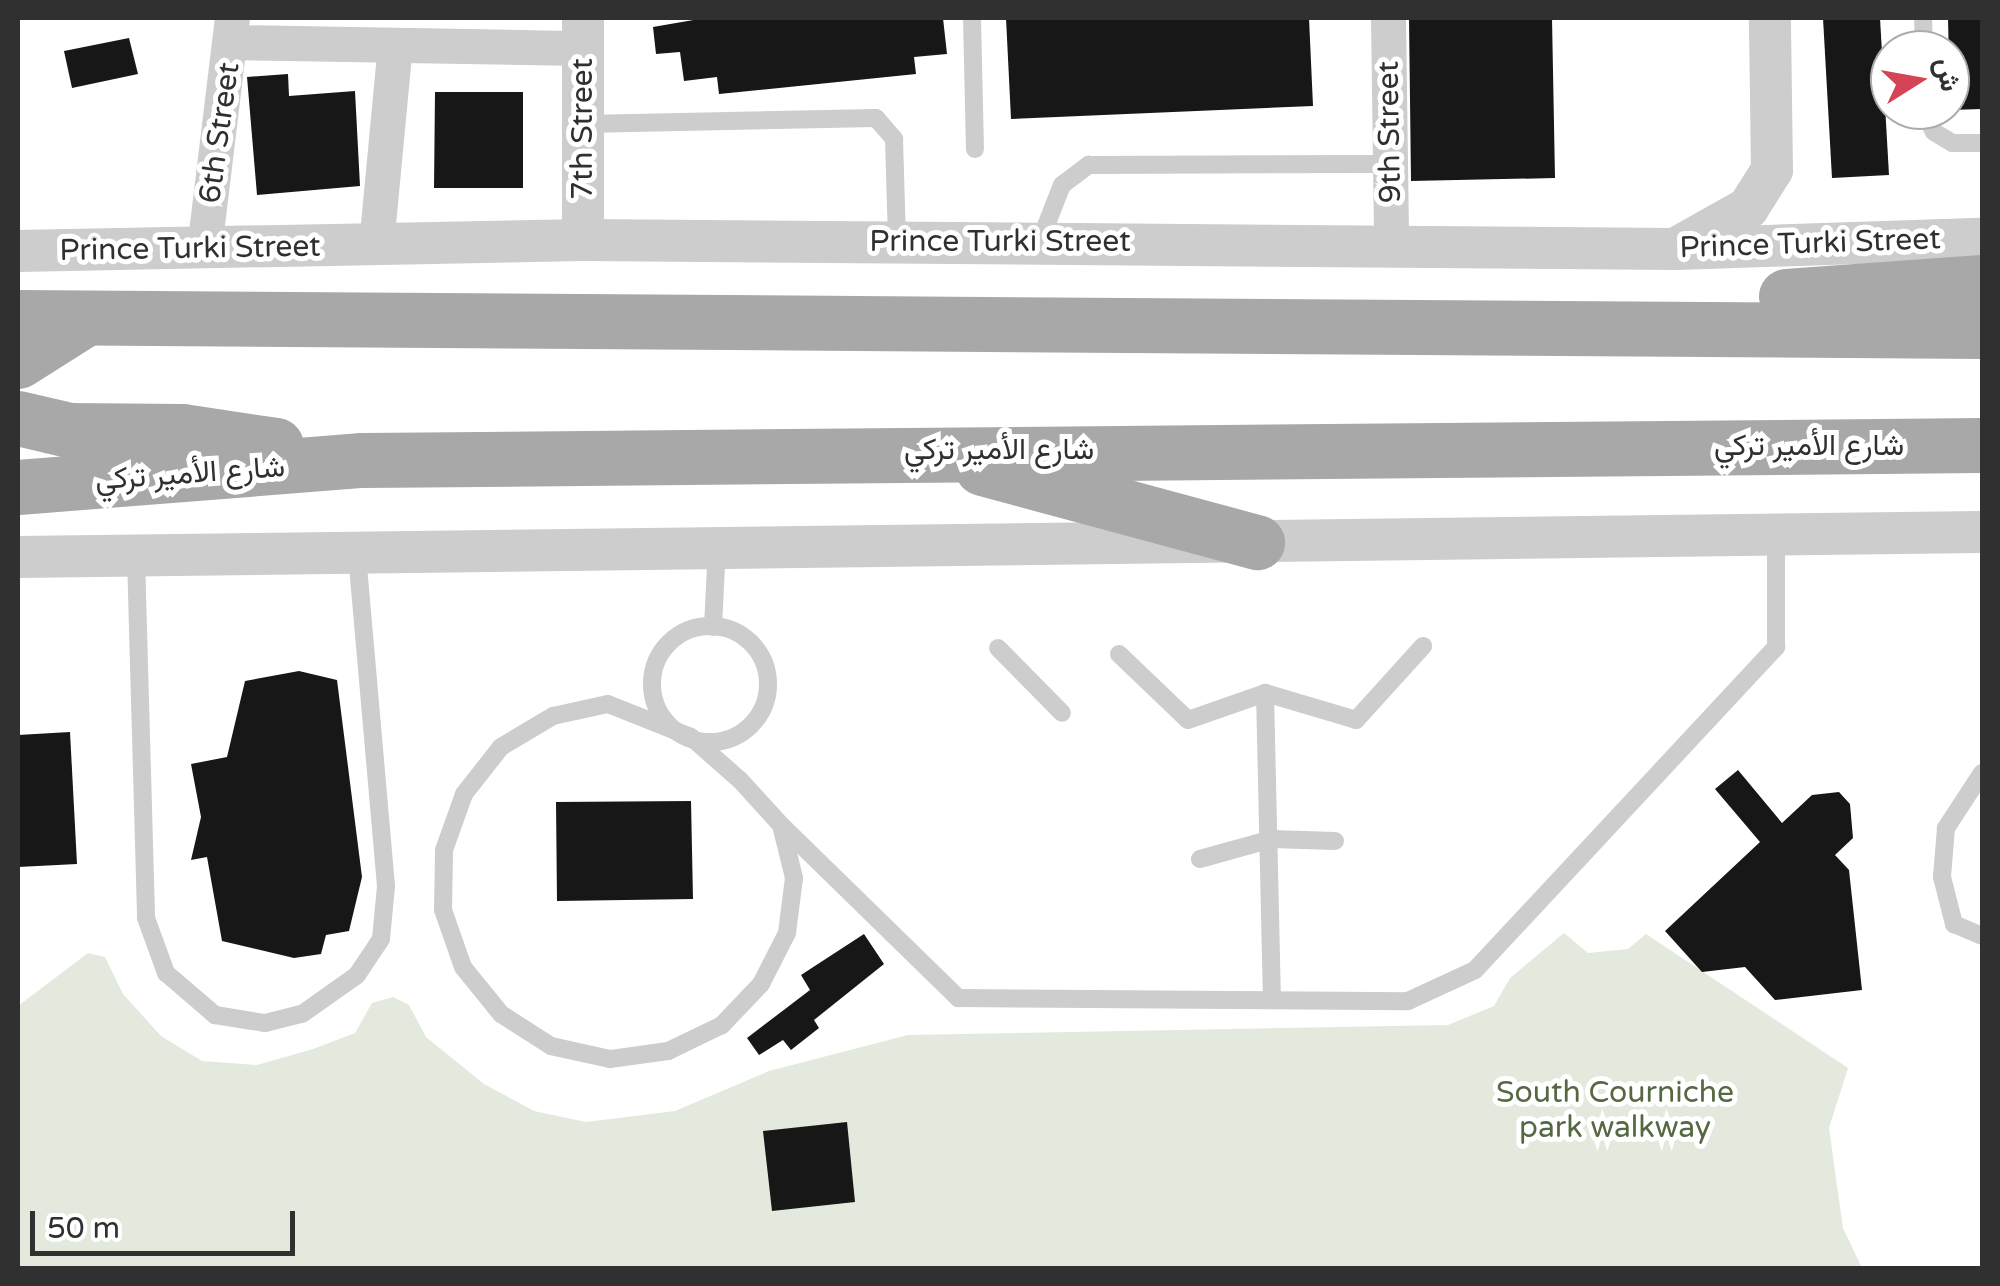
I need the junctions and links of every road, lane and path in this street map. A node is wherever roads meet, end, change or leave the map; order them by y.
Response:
1 (972, 18) edge
2 (1388, 18) edge
3 (1770, 18) edge
4 (232, 30) edge
5 (583, 33) edge
6 (395, 45) junction
7 (584, 124) junction
8 (1933, 130) edge
9 (1982, 143) edge
10 (975, 150) dead end
11 (1390, 164) junction
12 (583, 240) junction
13 (1982, 240) edge
14 (1040, 241) junction
15 (897, 242) junction
16 (376, 246) junction
17 (1391, 246) junction
18 (204, 248) junction
19 (1676, 248) junction
20 (18, 252) edge
21 (1982, 282) edge
22 (18, 316) edge
23 (86, 318) junction
24 (1422, 323) junction
25 (1982, 331) edge
26 (18, 361) edge
27 (18, 418) edge
28 (1982, 445) edge
29 (916, 450) junction
30 (362, 460) junction
31 (18, 487) edge
32 (1982, 532) edge
33 (1776, 533) junction
34 (1257, 542) junction
35 (717, 545) junction
36 (357, 553) junction
37 (136, 556) junction
38 (18, 557) edge
39 (713, 627) junction
40 (1423, 646) dead end
41 (998, 648) dead end
42 (1119, 654) dead end
43 (1266, 693) junction
44 (1062, 714) dead end
45 (690, 737) junction
46 (1982, 773) edge
47 (781, 825) junction
48 (1272, 838) junction
49 (1336, 841) dead end
50 (1200, 859) dead end
51 (1982, 936) edge
52 (1272, 1000) junction

1 - 10 lane
2 - 11 street, 9th Street
3 - 19 street
4 - 6 street
4 - 18 street, 6th Street
5 - 6 street
5 - 7 street, 7th Street
6 - 16 street
7 - 12 street, 7th Street
7 - 15 lane
8 - 9 lane
11 - 14 lane
11 - 17 street, 9th Street
12 - 15 street, Prince Turki Street
12 - 16 street, Prince Turki Street
13 - 19 street, Prince Turki Street
14 - 15 street, Prince Turki Street
14 - 17 street, Prince Turki Street
16 - 18 street, Prince Turki Street
17 - 19 street, Prince Turki Street
18 - 20 street, Prince Turki Street
21 - 24 main road
22 - 23 main road
23 - 24 main road
23 - 26 main road
24 - 25 main road
27 - 30 main road
28 - 29 main road, شارع الأمير تركي
29 - 30 main road, شارع الأمير تركي
29 - 34 main road
30 - 31 main road, شارع الأمير تركي
32 - 33 street
33 - 34 street
33 - 52 lane
34 - 35 street
35 - 36 street
35 - 39 lane
36 - 37 street
36 - 37 lane
37 - 38 street
39 - 45 lane
39 - 45 lane
40 - 43 lane
41 - 44 lane
42 - 43 lane
43 - 48 lane
45 - 47 lane
45 - 47 lane
46 - 51 lane
47 - 52 lane
48 - 49 lane
48 - 50 lane
48 - 52 lane

